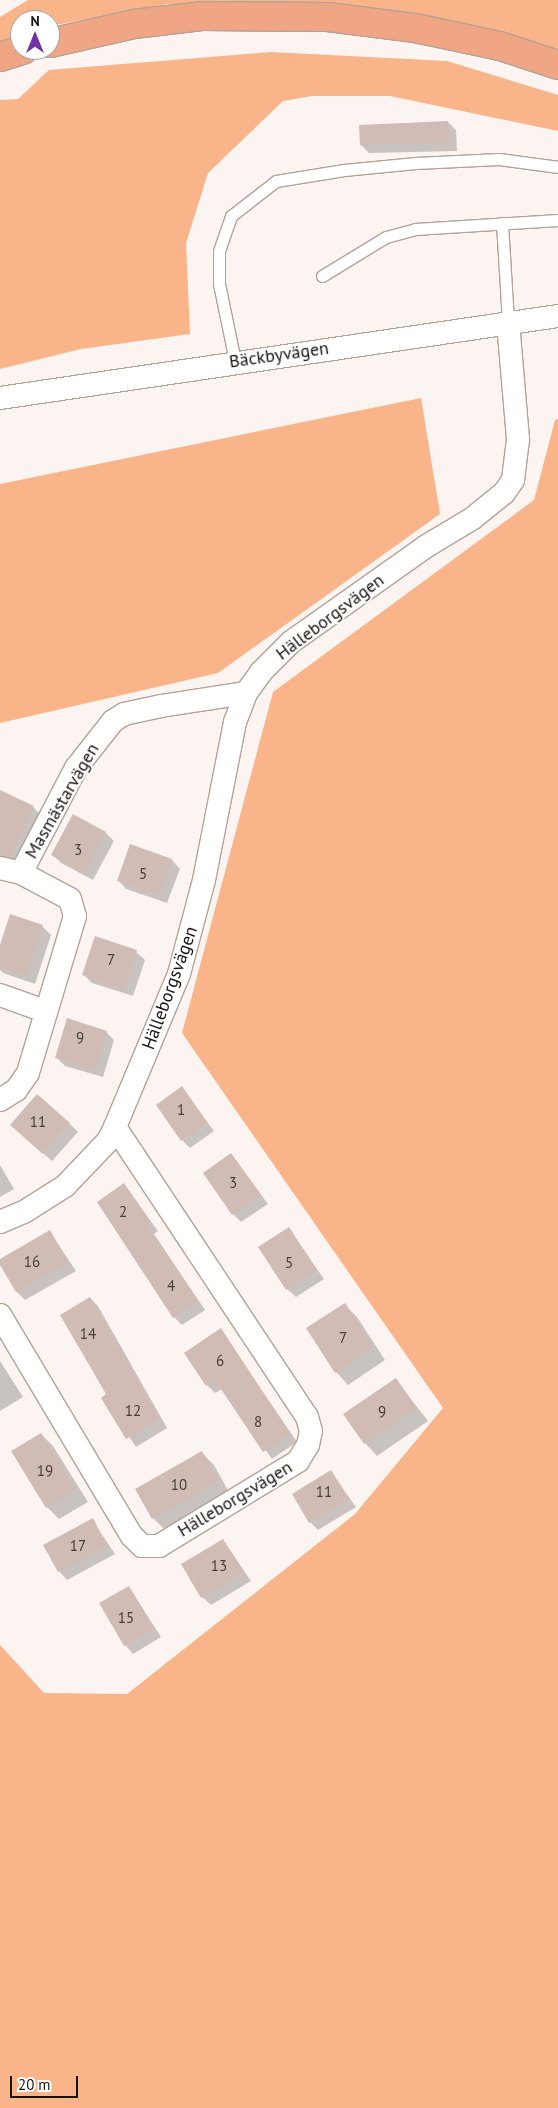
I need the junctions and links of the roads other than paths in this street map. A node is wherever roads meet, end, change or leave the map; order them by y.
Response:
1 (60, 41) edge
2 (558, 65) edge
3 (558, 167) edge
4 (558, 220) edge
5 (502, 223) junction
6 (322, 276) dead end
7 (558, 316) edge
8 (508, 322) junction
9 (235, 361) junction
10 (0, 398) edge
11 (246, 694) junction
12 (10, 871) edge
13 (0, 995) edge
14 (45, 1011) junction
15 (0, 1100) edge
16 (115, 1127) junction
17 (0, 1222) edge
18 (0, 1316) edge

1 - 2 highway
3 - 9 lane
4 - 5 lane
5 - 6 lane
5 - 8 lane
7 - 8 street, Bäckbyvägen
8 - 9 street, Bäckbyvägen
8 - 11 street, Hälleborgsvägen
9 - 10 street, Bäckbyvägen
11 - 12 street, Masmästarvägen
11 - 16 street, Hälleborgsvägen
12 - 14 street, Masmästarvägen
13 - 14 street
14 - 15 street, Masmästarvägen
16 - 17 street, Hälleborgsvägen
16 - 18 street, Hälleborgsvägen

